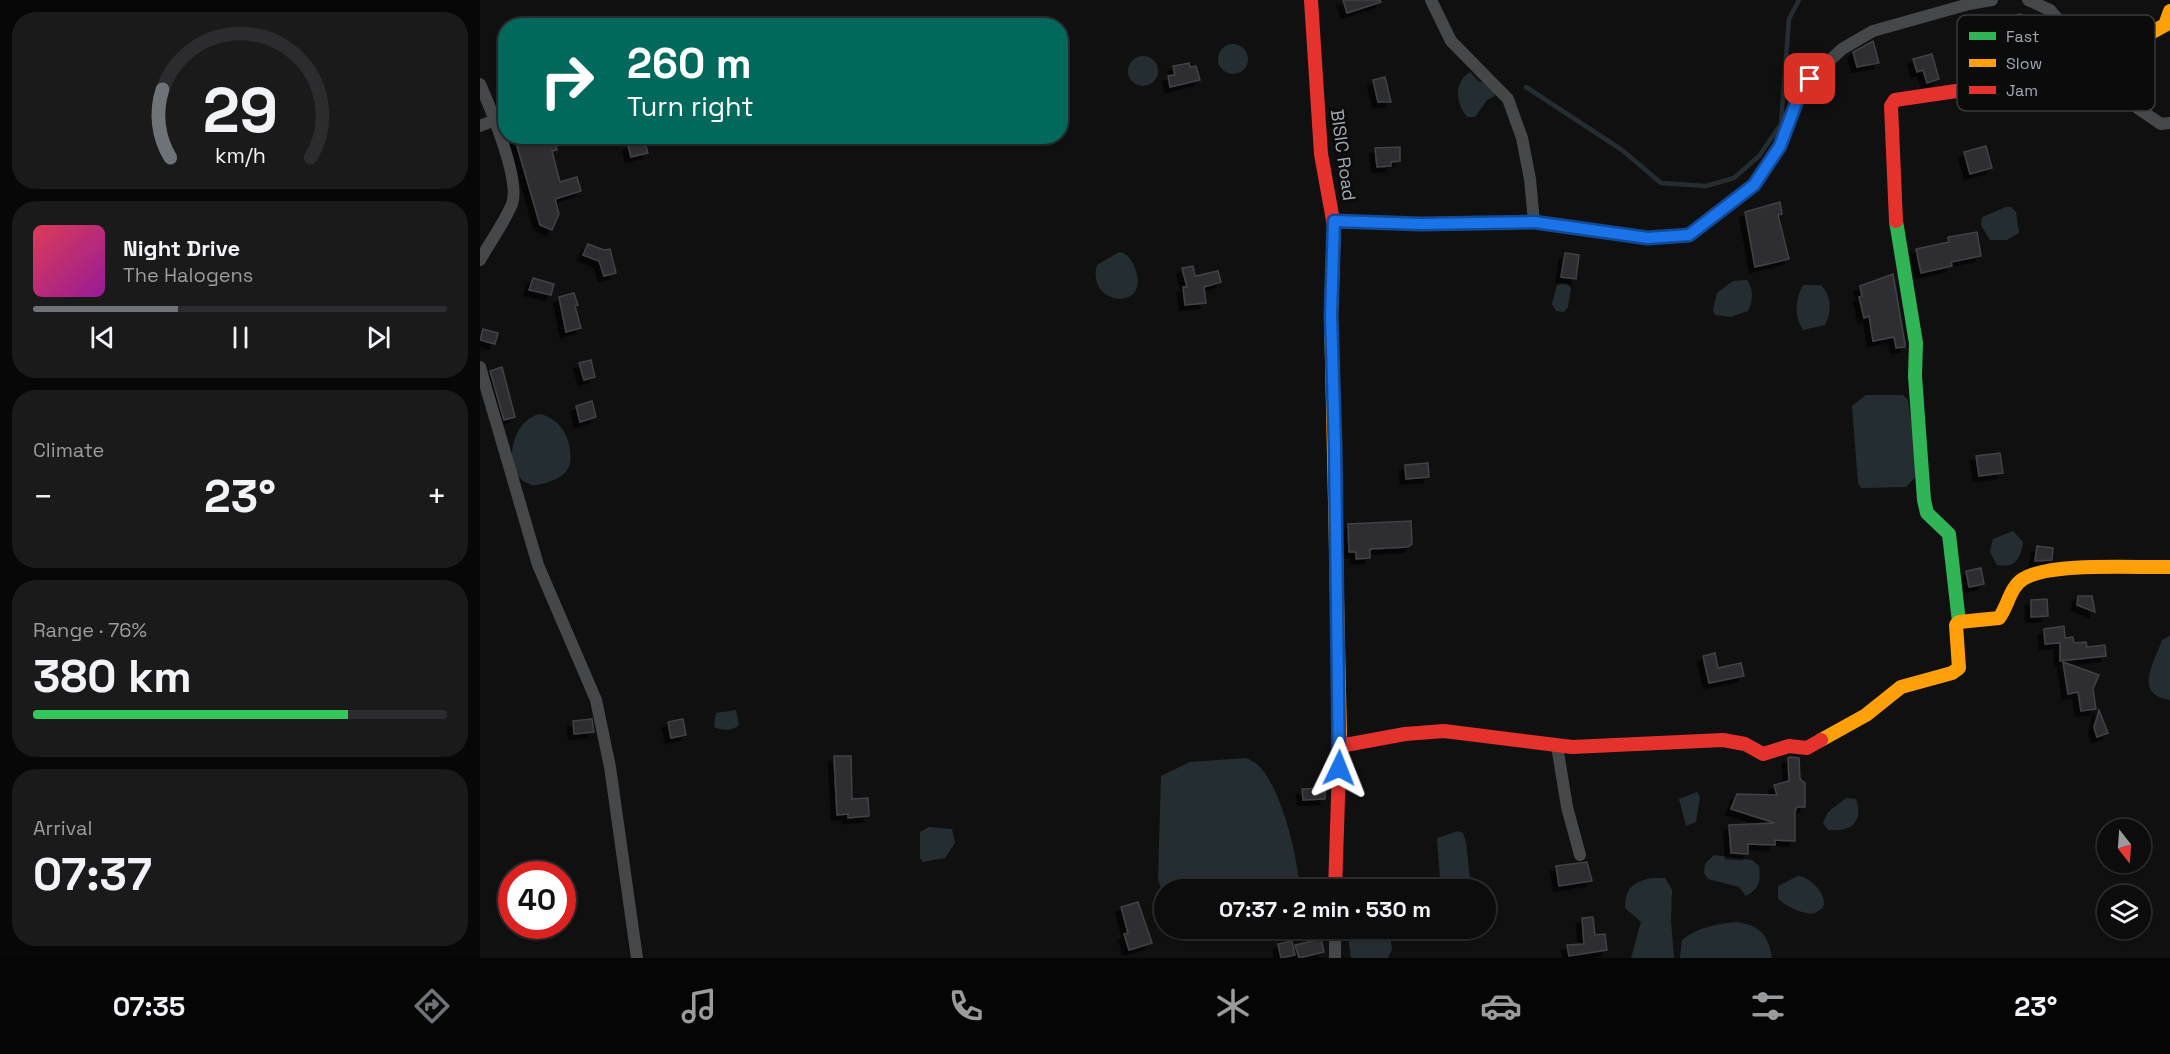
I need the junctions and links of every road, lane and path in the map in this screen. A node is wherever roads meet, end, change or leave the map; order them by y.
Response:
1 (1311, 0) edge
2 (1431, 0) edge
3 (1992, 0) edge
4 (2028, 0) edge
5 (2170, 11) edge
6 (2054, 15) edge
7 (2155, 30) edge
8 (480, 84) edge
9 (1957, 91) edge
10 (2142, 111) edge
11 (495, 120) junction
12 (2170, 123) edge
13 (480, 126) edge
14 (498, 129) edge
15 (503, 144) edge
16 (1334, 221) junction
17 (1534, 222) junction
18 (480, 261) edge
19 (480, 367) edge
20 (2170, 567) edge
21 (1959, 621) junction
22 (1340, 746) junction
23 (1557, 746) junction
24 (1580, 855) dead end
25 (1335, 879) edge
26 (1335, 939) edge
27 (637, 958) edge
28 (1335, 958) edge

1 - 16 street, BISIC Road
2 - 17 street
3 - 17 street
4 - 6 street
5 - 7 street
8 - 11 street
9 - 21 street
10 - 12 street
11 - 13 street
11 - 14 street
15 - 18 street
16 - 17 street
16 - 22 street, BISIC Road
19 - 27 street
20 - 21 street
21 - 23 street
22 - 23 street
22 - 25 street, BISIC Road
23 - 24 street
26 - 28 street

